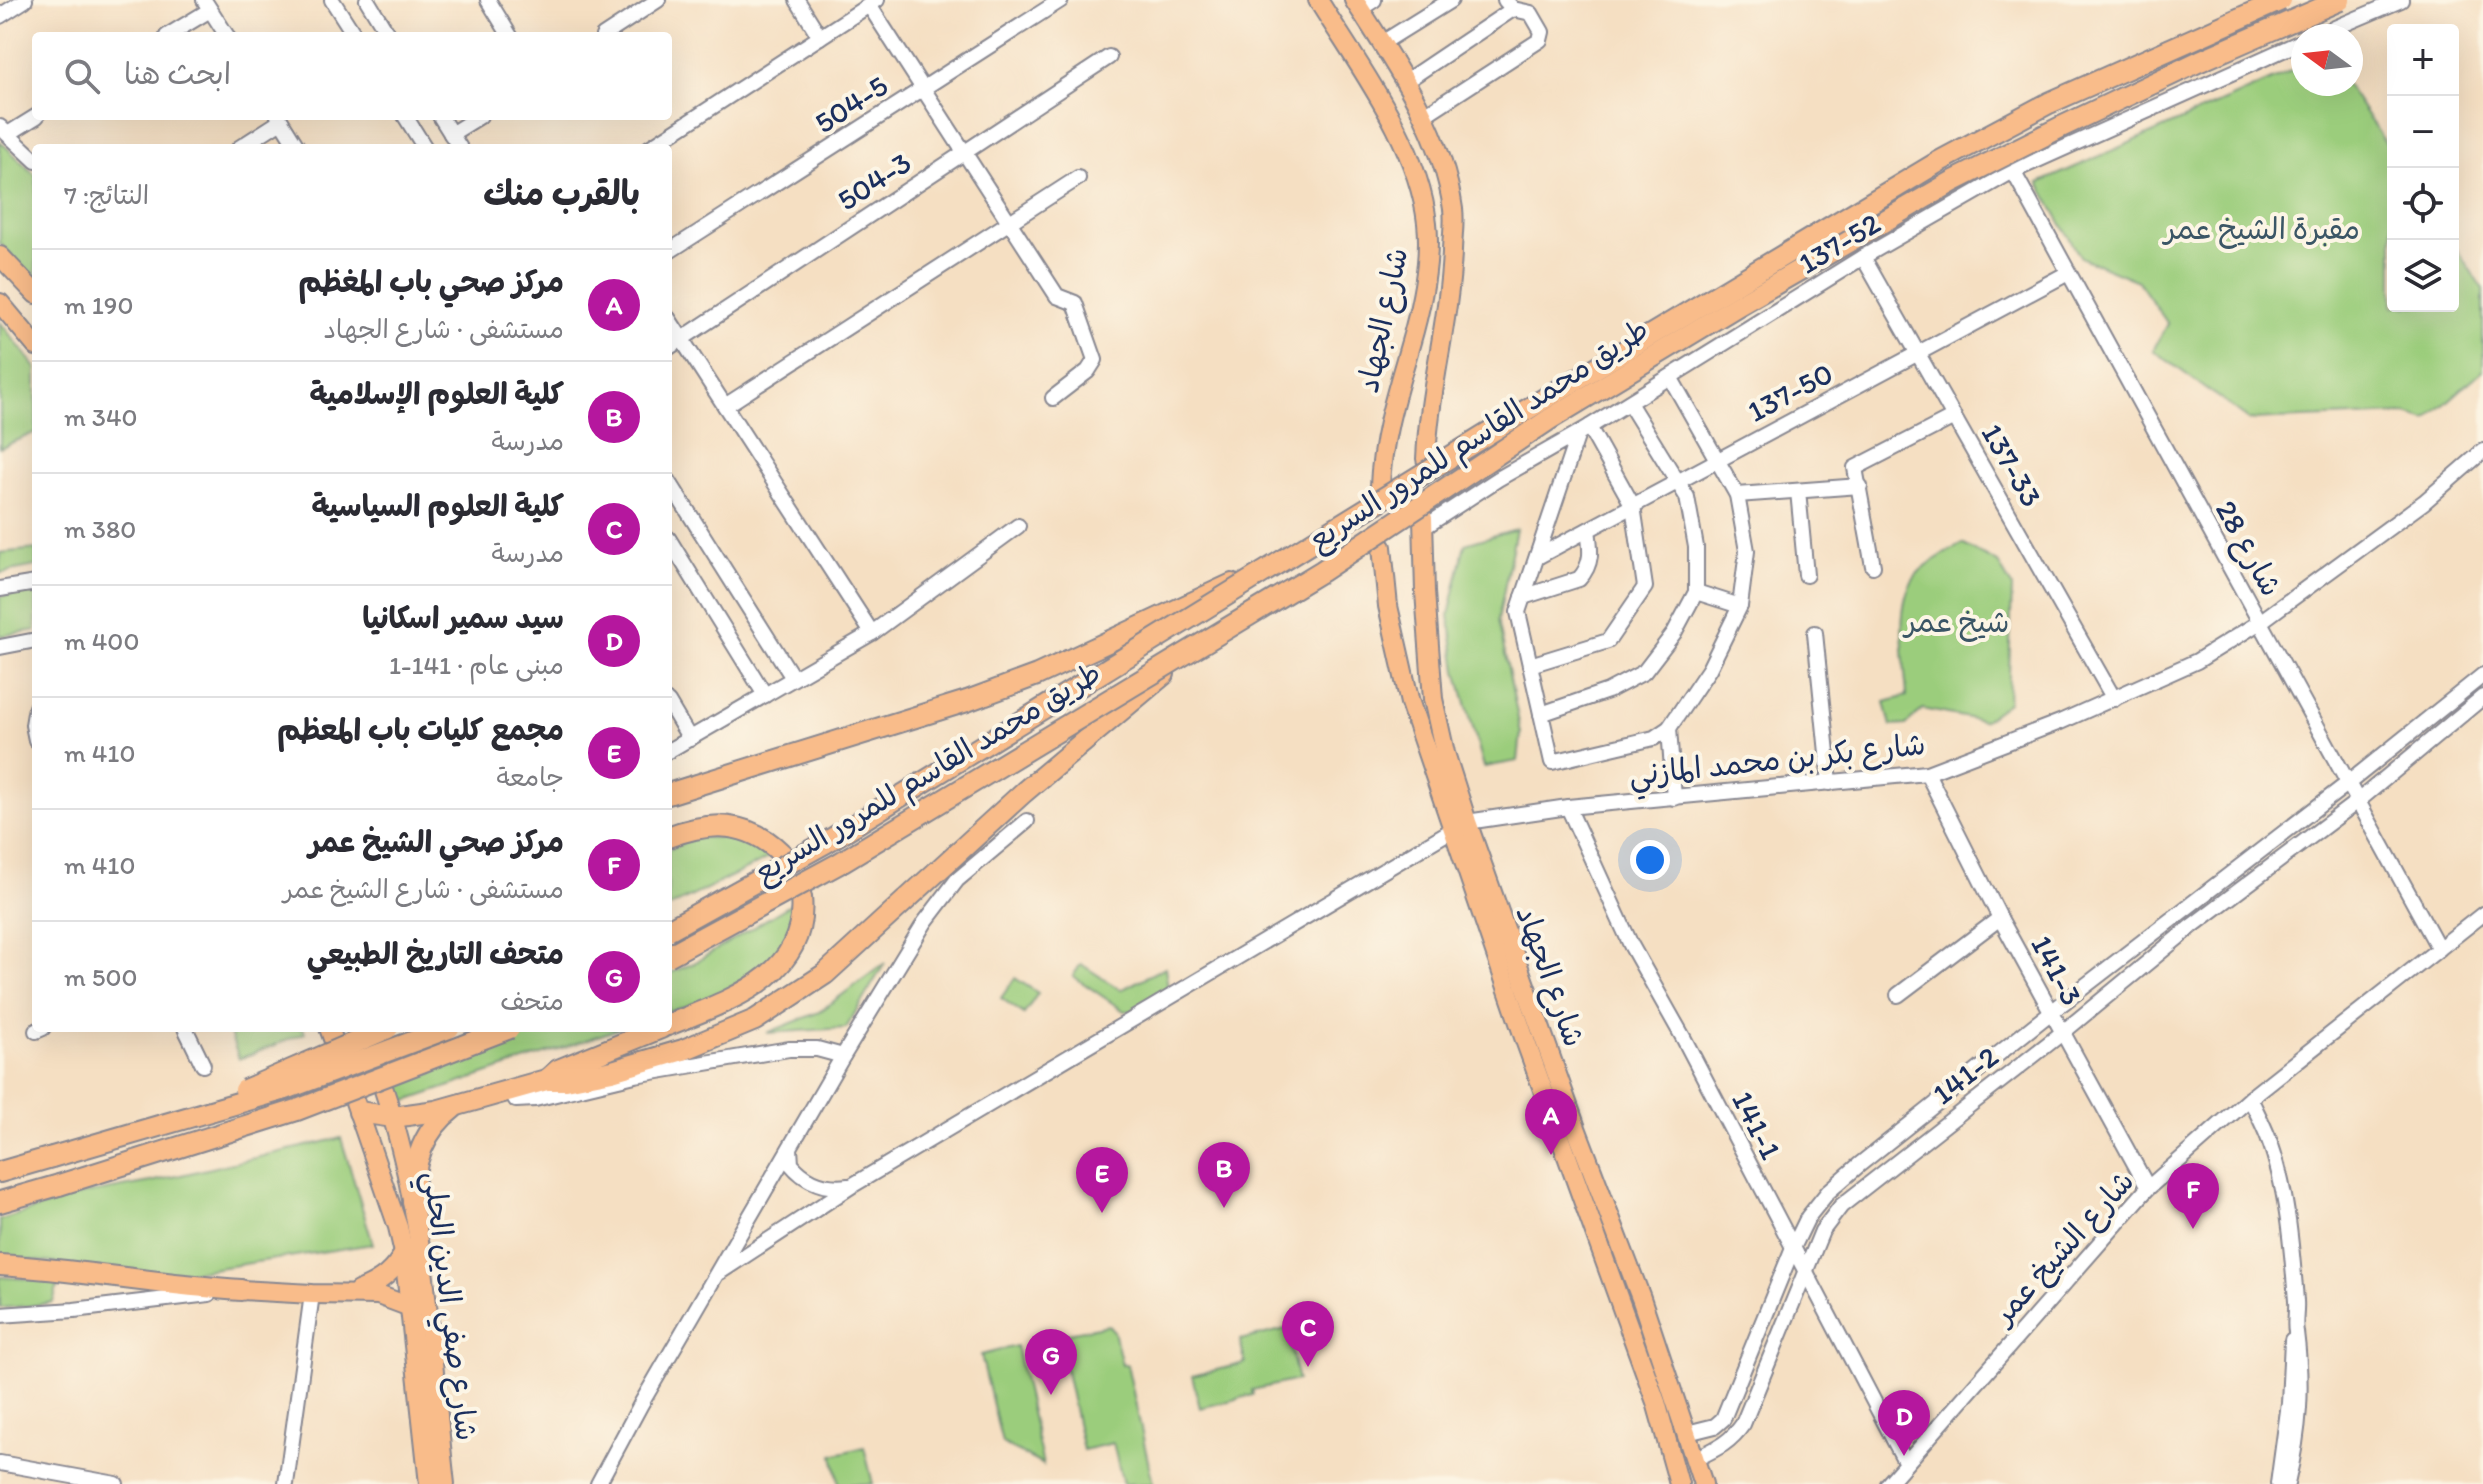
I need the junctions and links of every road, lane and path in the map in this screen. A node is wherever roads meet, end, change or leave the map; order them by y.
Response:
1 (25, 0) edge
2 (332, 0) edge
3 (367, 0) edge
4 (488, 0) edge
5 (658, 0) edge
6 (797, 0) edge
7 (1061, 0) edge
8 (1318, 0) edge
9 (1451, 0) edge
10 (2281, 0) edge
11 (2340, 0) edge
12 (2401, 0) edge
13 (873, 2) edge
14 (1363, 3) edge
15 (1509, 4) edge
16 (207, 5) edge
17 (0, 14) edge
18 (2344, 24) edge
19 (172, 32) edge
20 (224, 32) edge
21 (352, 32) edge
22 (387, 32) edge
23 (508, 32) edge
24 (609, 32) edge
25 (820, 37) junction
26 (1382, 43) junction
27 (2291, 46) edge
28 (1109, 57) dead end
29 (1406, 81) junction
30 (923, 89) junction
31 (1423, 116) junction
32 (32, 118) edge
33 (277, 120) edge
34 (281, 120) edge
35 (408, 120) edge
36 (442, 120) edge
37 (474, 120) edge
38 (4, 130) edge
39 (451, 134) junction
40 (244, 144) edge
41 (296, 144) edge
42 (422, 144) edge
43 (457, 144) edge
44 (655, 144) edge
45 (964, 153) junction
46 (32, 157) edge
47 (2013, 171) junction
48 (1078, 178) dead end
49 (1010, 222) junction
50 (672, 249) edge
51 (0, 256) edge
52 (1863, 257) junction
53 (2068, 273) junction
54 (32, 290) edge
55 (0, 303) edge
56 (1415, 329) junction
57 (1444, 337) junction
58 (32, 341) edge
59 (674, 344) edge
60 (1918, 353) junction
61 (1670, 377) junction
62 (1053, 398) dead end
63 (1629, 403) junction
64 (725, 406) junction
65 (1954, 417) junction
66 (1583, 430) junction
67 (2483, 451) edge
68 (1426, 459) dead end
69 (1718, 460) junction
70 (1679, 481) junction
71 (672, 486) edge
72 (1380, 486) dead end
73 (1860, 486) junction
74 (1798, 491) junction
75 (1737, 495) junction
76 (1633, 506) junction
77 (1423, 523) joint
78 (1018, 526) dead end
79 (1588, 530) junction
80 (672, 544) edge
81 (1382, 547) dead end
82 (1537, 557) junction
83 (1873, 566) dead end
84 (1268, 568) junction
85 (1806, 575) dead end
86 (32, 584) edge
87 (0, 589) edge
88 (1696, 592) junction
89 (1523, 597) junction
90 (1740, 606) junction
91 (2260, 622) junction
92 (872, 633) junction
93 (1815, 633) dead end
94 (1206, 640) junction
95 (1429, 640) junction
96 (32, 641) edge
97 (0, 647) edge
98 (1399, 648) junction
99 (1530, 665) junction
100 (2483, 675) edge
101 (793, 678) junction
102 (771, 692) junction
103 (2483, 697) edge
104 (2114, 699) junction
105 (672, 709) edge
106 (1541, 714) junction
107 (1669, 728) junction
108 (690, 739) junction
109 (672, 749) edge
110 (1927, 773) junction
111 (1830, 783) junction
112 (2347, 784) junction
113 (672, 793) edge
114 (1674, 798) junction
115 (2358, 801) junction
116 (1568, 807) junction
117 (1027, 821) dead end
118 (1459, 826) junction
119 (672, 836) edge
120 (782, 854) dead end
121 (801, 897) dead end
122 (2483, 914) edge
123 (2000, 918) junction
124 (672, 928) edge
125 (2439, 949) junction
126 (672, 954) edge
127 (1898, 995) dead end
128 (2050, 1013) junction
129 (672, 1023) edge
130 (187, 1032) edge
131 (379, 1032) edge
132 (438, 1032) edge
133 (500, 1032) edge
134 (651, 1032) edge
135 (2062, 1033) junction
136 (843, 1056) junction
137 (203, 1065) dead end
138 (546, 1080) junction
139 (384, 1090) dead end
140 (511, 1091) junction
141 (2250, 1098) junction
142 (457, 1105) junction
143 (357, 1107) joint
144 (393, 1117) junction
145 (156, 1129) junction
146 (1568, 1133) junction
147 (790, 1148) junction
148 (0, 1172) edge
149 (853, 1185) junction
150 (2148, 1188) junction
151 (0, 1202) edge
152 (413, 1203) junction
153 (1792, 1250) junction
154 (404, 1253) junction
155 (0, 1265) edge
156 (720, 1272) junction
157 (1805, 1273) junction
158 (241, 1290) junction
159 (352, 1293) junction
160 (312, 1294) junction
161 (410, 1307) junction
162 (0, 1315) edge
163 (2296, 1332) junction
164 (1687, 1433) junction
165 (1695, 1459) junction
166 (0, 1463) edge
167 (1906, 1463) junction
168 (116, 1484) edge
169 (286, 1484) edge
170 (429, 1484) edge
171 (445, 1484) edge
172 (598, 1484) edge
173 (1679, 1484) edge
174 (1703, 1484) edge
175 (1888, 1484) edge
176 (2278, 1484) edge
177 (2287, 1484) edge

1 - 17 street
2 - 21 street
3 - 22 street
4 - 23 street
5 - 24 street
6 - 25 street
7 - 30 street, 504-5
8 - 56 main road, شارع الجهاد
9 - 26 street
10 - 84 highway, طريق محمد القاسم للمرور السريع, bridge
11 - 94 highway, طريق محمد القاسم للمرور السريع, bridge
12 - 18 street
13 - 25 street
13 - 30 street
14 - 26 main road, شارع الجهاد
15 - 29 street
15 - 31 street
16 - 19 street
16 - 20 street
25 - 44 street
26 - 29 main road, شارع الجهاد
27 - 47 street, 137-52
28 - 45 street, 504-3
29 - 31 main road, شارع الجهاد
30 - 45 street
30 - 50 street, 504-5
31 - 57 main road, شارع الجهاد
32 - 38 street
33 - 40 street
34 - 41 street
35 - 42 street
36 - 39 street
37 - 39 street
38 - 46 street
39 - 43 street
45 - 49 street
45 - 59 street, 504-3
47 - 52 street, 137-52
47 - 53 street, شارع 28
48 - 49 street
49 - 62 street
49 - 64 street
51 - 54 main road
52 - 60 street, 137-33
52 - 61 street, 137-52
53 - 60 street, 137-50
53 - 91 street, شارع 28
55 - 58 main road
56 - 57 main road
56 - 72 main road, شارع الجهاد
57 - 68 main road, شارع الجهاد
59 - 64 street
60 - 65 street, 137-33
60 - 69 street, 137-50
61 - 63 street, 137-52
61 - 69 street
63 - 66 street, 137-52
63 - 70 street
64 - 92 street
65 - 73 street
65 - 104 street, 137-33
66 - 76 street
66 - 77 street, 137-52
66 - 82 street
67 - 91 street, شارع بكر بن محمد المازني
69 - 70 street, 137-50
69 - 75 street
70 - 76 street, 137-50
70 - 88 street
71 - 101 street
73 - 74 street
73 - 83 street
74 - 75 street
74 - 85 street
75 - 90 street
76 - 79 street, 137-50
76 - 99 street
77 - 95 main road, شارع الجهاد
78 - 92 street
79 - 82 street, 137-50
79 - 89 street
80 - 102 street
81 - 98 main road, شارع الجهاد
82 - 89 street
84 - 113 highway, bridge
84 - 124 highway, طريق محمد القاسم للمرور السريع, bridge
86 - 87 street
88 - 90 street
88 - 106 street
89 - 99 street
90 - 107 street
91 - 104 street, شارع بكر بن محمد المازني
91 - 112 street, شارع 28
92 - 101 street
93 - 111 street
94 - 126 highway, طريق محمد القاسم للمرور السريع, bridge
94 - 138 highway, bridge
95 - 98 main road
95 - 118 main road, شارع الجهاد
96 - 97 street
98 - 118 main road, شارع الجهاد
99 - 106 street
100 - 112 street, 141-2
101 - 102 street
102 - 108 street
103 - 115 street, 141-2
104 - 110 street, شارع بكر بن محمد المازني
105 - 108 street
106 - 107 street
107 - 114 street
108 - 109 street
110 - 111 street, شارع بكر بن محمد المازني
110 - 123 street, 141-3
111 - 114 street, شارع بكر بن محمد المازني
112 - 115 street, شارع 28
112 - 128 street, 141-2
114 - 116 street, شارع بكر بن محمد المازني
115 - 125 street, شارع 28
115 - 135 street, 141-2
116 - 118 street, شارع بكر بن محمد المازني
116 - 153 street, 141-1
117 - 136 street
118 - 146 main road, شارع الجهاد
118 - 149 street
119 - 120 highway
121 - 129 highway
122 - 125 street, شارع الشيخ عمر
123 - 127 street
123 - 128 street, 141-3
125 - 141 street, شارع الشيخ عمر
128 - 135 street, 141-3
128 - 153 street, 141-2
130 - 137 street
131 - 145 highway, bridge
132 - 145 highway, bridge
133 - 151 highway, bridge
134 - 138 highway
135 - 150 street, 141-3
135 - 157 street, 141-2
136 - 140 street
136 - 147 street
138 - 140 highway
139 - 144 main road, شارع صفي الدين الحلي
140 - 142 highway
141 - 150 street, شارع الشيخ عمر
141 - 163 street
142 - 144 highway
142 - 152 highway
143 - 144 highway
143 - 154 main road, شارع صفي الدين الحلي
144 - 152 main road, شارع صفي الدين الحلي
145 - 148 highway, bridge
146 - 164 main road, شارع الجهاد
146 - 173 main road, شارع الجهاد
147 - 149 street
147 - 156 street
149 - 156 street
150 - 167 street, شارع الشيخ عمر
152 - 154 main road
152 - 171 main road, شارع صفي الدين الحلي
153 - 157 street, 141-1
153 - 164 street, 141-2
154 - 159 main road
154 - 161 main road, شارع صفي الدين الحلي
155 - 158 highway
156 - 172 street
157 - 165 street, 141-2
157 - 167 street, 141-1
158 - 160 main road
158 - 162 street
159 - 160 main road
159 - 161 main road
160 - 169 street
161 - 170 main road, شارع صفي الدين الحلي
163 - 176 street
163 - 177 street
164 - 165 main road, شارع الجهاد
165 - 174 main road, شارع الجهاد
166 - 168 street
167 - 175 street, شارع الشيخ عمر

